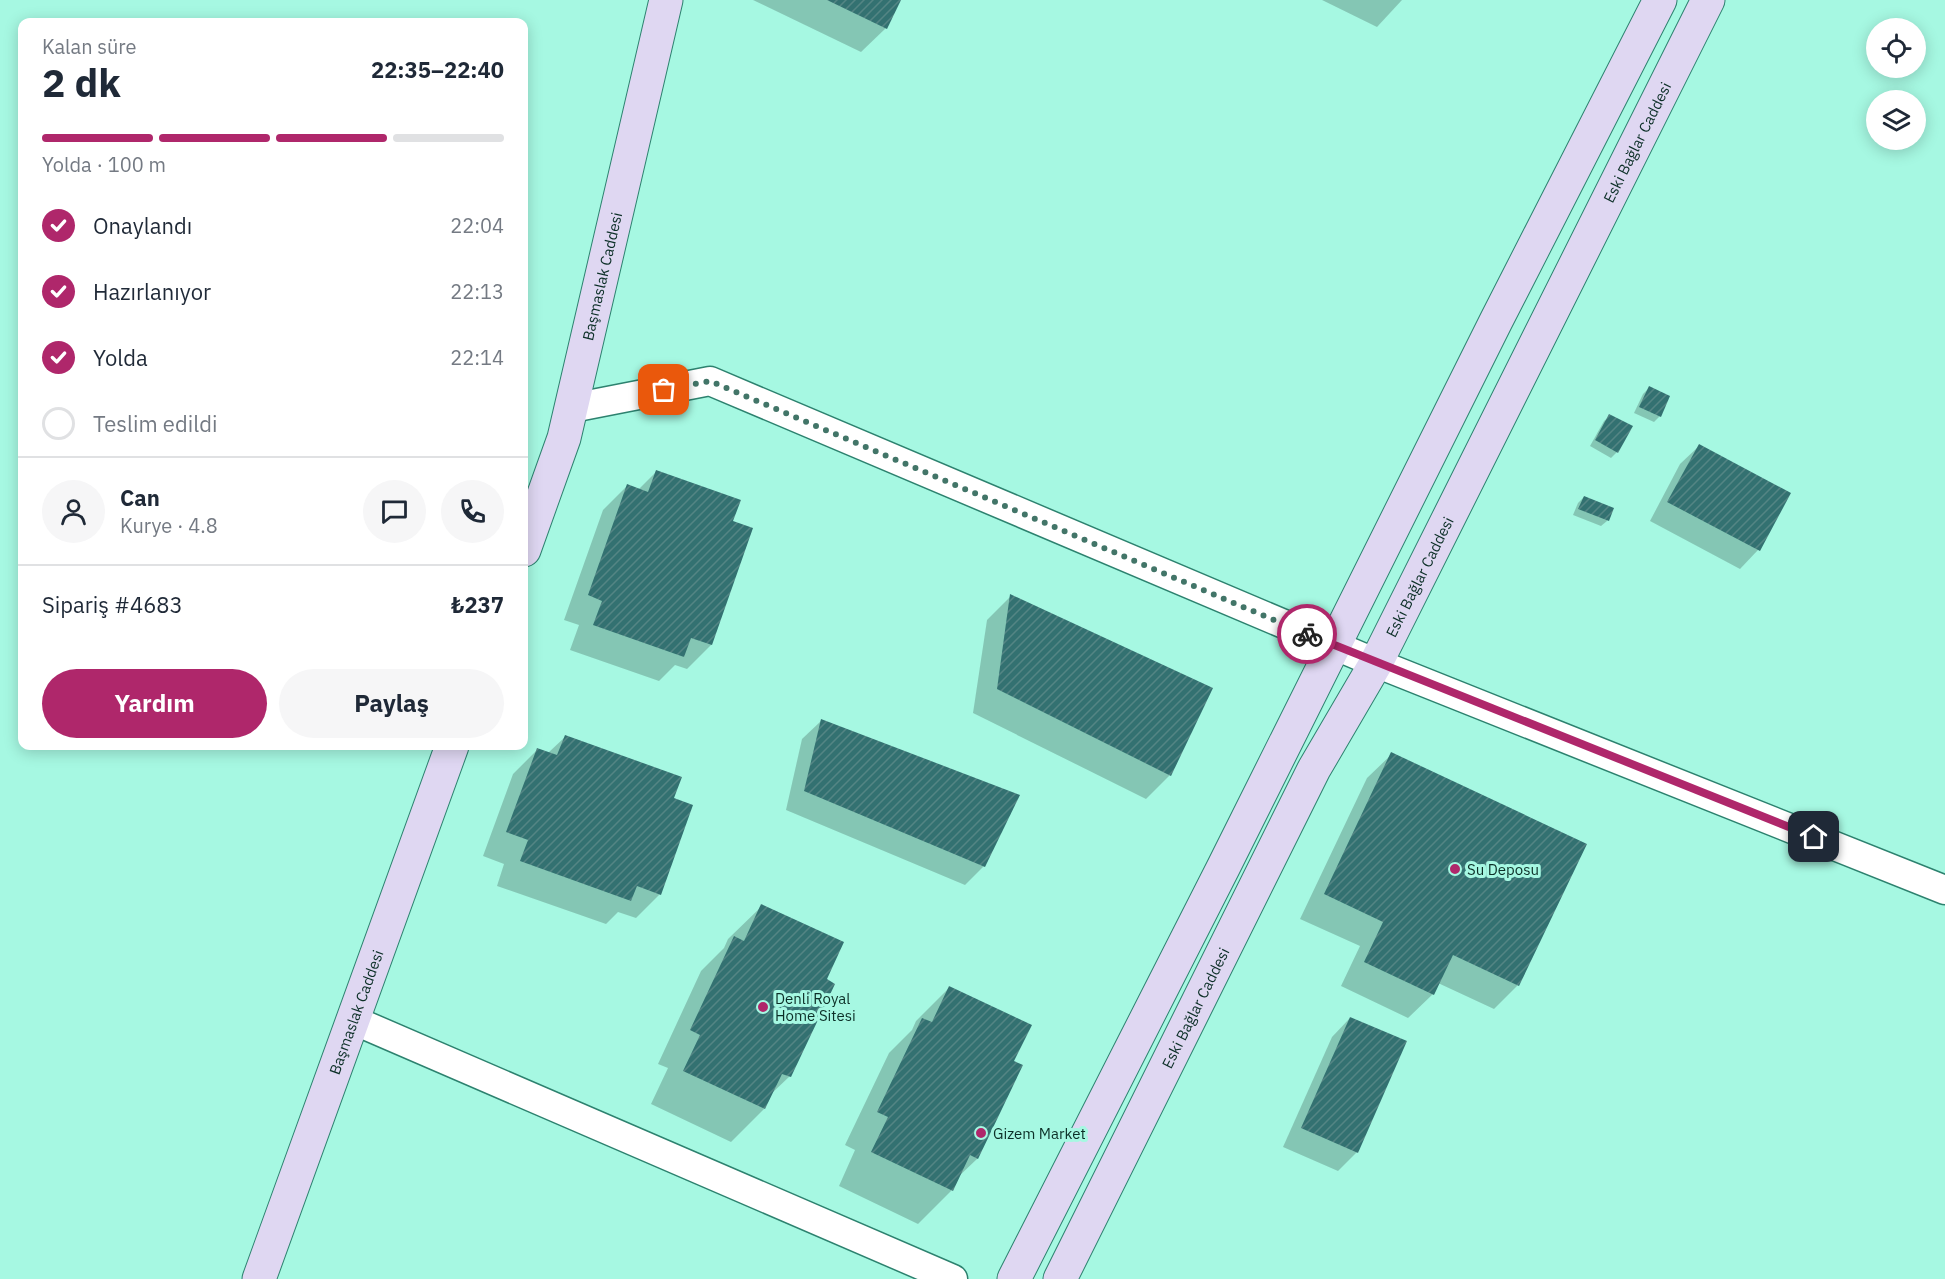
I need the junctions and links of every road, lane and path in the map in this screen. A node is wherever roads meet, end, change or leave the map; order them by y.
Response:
1 (666, 0) edge
2 (1660, 0) edge
3 (1708, 0) edge
4 (572, 408) junction
5 (528, 539) edge
6 (1334, 645) junction
7 (1376, 663) junction
8 (451, 750) edge
9 (1945, 890) edge
10 (352, 1020) junction
11 (259, 1279) edge
12 (953, 1279) edge
13 (1014, 1279) edge
14 (1060, 1279) edge

1 - 4 street, Başmaslak Caddesi
2 - 6 street
3 - 7 street, Eski Bağlar Caddesi
4 - 5 street, Başmaslak Caddesi
4 - 6 street
6 - 7 street
6 - 13 street
7 - 9 street
7 - 14 street, Eski Bağlar Caddesi
8 - 10 street, Başmaslak Caddesi
10 - 11 street, Başmaslak Caddesi
10 - 12 street

